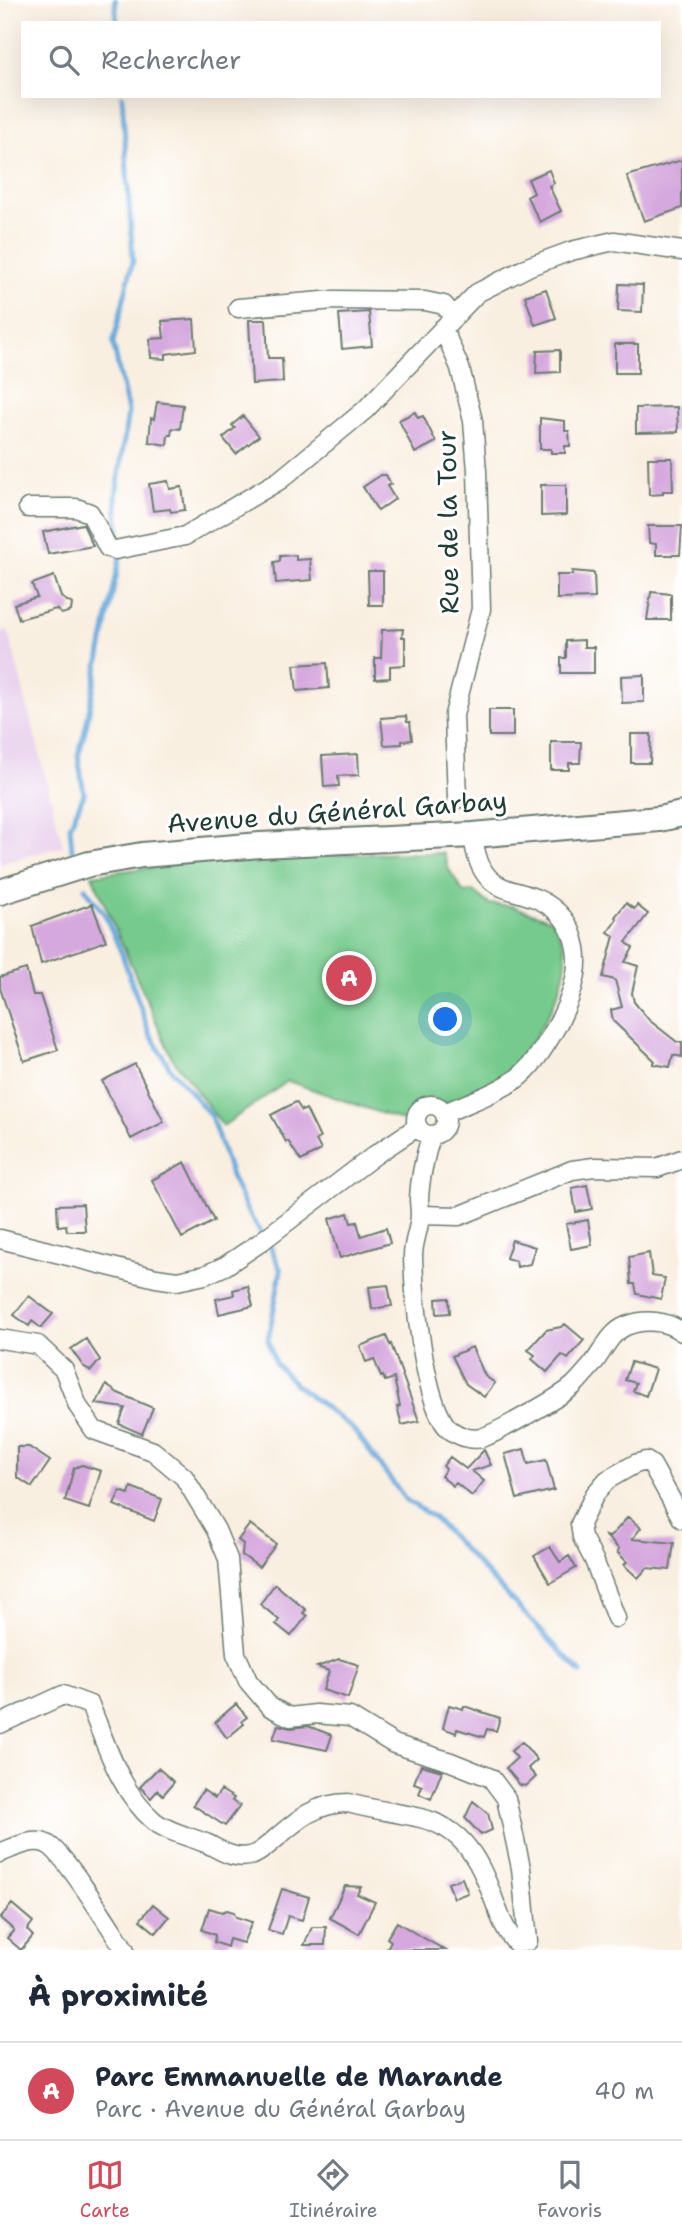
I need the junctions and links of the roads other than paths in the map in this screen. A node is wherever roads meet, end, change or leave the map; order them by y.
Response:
1 (682, 251) edge
2 (237, 308) dead end
3 (449, 323) junction
4 (28, 508) dead end
5 (457, 799) dead end
6 (682, 814) edge
7 (473, 835) junction
8 (0, 892) edge
9 (444, 1113) junction
10 (424, 1131) junction
11 (682, 1159) edge
12 (420, 1215) junction
13 (0, 1238) edge
14 (682, 1332) edge
15 (0, 1339) edge
16 (682, 1519) edge
17 (616, 1618) dead end
18 (0, 1724) edge
19 (0, 1853) edge
20 (125, 1950) edge

1 - 3 street
2 - 3 street
3 - 4 street
3 - 5 street, Rue de la Tour
6 - 7 main road, Avenue du Général Garbay
7 - 8 main road, Avenue du Général Garbay
7 - 9 street
9 - 10 street
9 - 10 street
10 - 12 street
10 - 13 street
11 - 12 street
12 - 14 street
15 - 18 street
16 - 17 street
19 - 20 street

